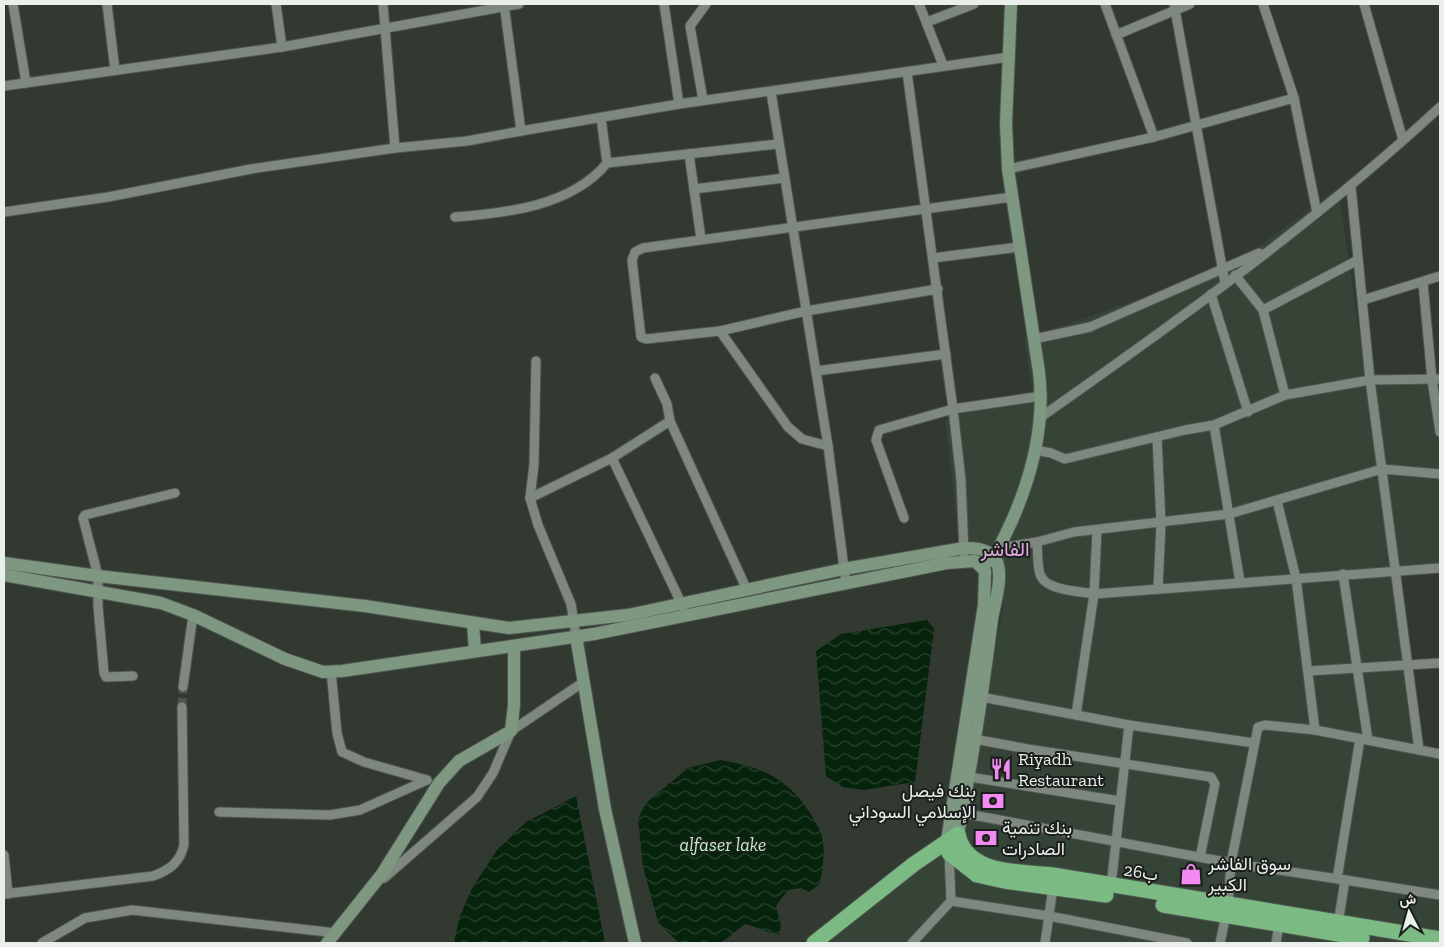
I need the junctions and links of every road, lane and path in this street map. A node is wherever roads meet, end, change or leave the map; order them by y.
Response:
1 (13, 4) edge
2 (107, 4) edge
3 (276, 4) edge
4 (383, 4) edge
5 (519, 4) edge
6 (664, 4) edge
7 (706, 4) edge
8 (919, 4) edge
9 (974, 4) edge
10 (1010, 4) edge
11 (1105, 4) edge
12 (1190, 4) edge
13 (1263, 4) edge
14 (1364, 4) edge
15 (504, 5) edge
16 (956, 7) edge
17 (1175, 7) edge
18 (927, 22) junction
19 (386, 29) junction
20 (1116, 35) junction
21 (282, 47) junction
22 (1009, 57) junction
23 (943, 65) junction
24 (115, 70) junction
25 (907, 72) junction
26 (26, 83) junction
27 (4, 86) edge
28 (771, 92) junction
29 (1294, 98) junction
30 (703, 100) junction
31 (679, 104) junction
32 (1440, 108) edge
33 (601, 118) junction
34 (1196, 126) junction
35 (522, 131) junction
36 (1154, 137) junction
37 (1403, 140) junction
38 (778, 144) junction
39 (395, 148) junction
40 (689, 154) junction
41 (607, 163) junction
42 (1008, 169) junction
43 (784, 178) junction
44 (1351, 187) junction
45 (694, 189) junction
46 (1012, 197) junction
47 (926, 207) junction
48 (4, 212) edge
49 (1317, 213) junction
50 (454, 217) dead end
51 (793, 227) junction
52 (701, 239) junction
53 (1019, 247) junction
54 (1272, 247) junction
55 (934, 258) junction
56 (1356, 260) junction
57 (1222, 269) junction
58 (1234, 276) junction
59 (1440, 276) edge
60 (1225, 283) junction
61 (1424, 283) junction
62 (938, 289) junction
63 (1210, 294) junction
64 (1363, 300) junction
65 (1263, 310) junction
66 (806, 311) junction
67 (720, 331) junction
68 (1034, 339) junction
69 (946, 354) junction
70 (536, 361) dead end
71 (816, 371) junction
72 (655, 378) dead end
73 (1436, 379) edge
74 (1370, 380) junction
75 (1285, 395) junction
76 (1042, 396) junction
77 (954, 409) junction
78 (1248, 412) junction
79 (1041, 417) junction
80 (670, 421) junction
81 (1214, 426) junction
82 (1440, 432) edge
83 (1157, 437) junction
84 (828, 446) junction
85 (1034, 450) junction
86 (612, 458) junction
87 (1382, 469) junction
88 (1440, 474) edge
89 (175, 493) dead end
90 (530, 498) junction
91 (1277, 501) junction
92 (1229, 514) junction
93 (904, 518) dead end
94 (1161, 523) junction
95 (1097, 530) junction
96 (1037, 542) junction
97 (964, 548) junction
98 (997, 552) junction
99 (897, 559) junction
100 (964, 561) junction
101 (4, 563) edge
102 (982, 566) junction
103 (1440, 568) edge
104 (844, 569) junction
105 (1395, 570) junction
106 (899, 572) junction
107 (4, 574) edge
108 (1343, 574) junction
109 (98, 576) junction
110 (1296, 578) junction
111 (1240, 582) junction
112 (846, 583) junction
113 (1158, 589) junction
114 (747, 590) junction
115 (98, 591) junction
116 (771, 592) junction
117 (1094, 594) junction
118 (681, 603) junction
119 (192, 615) junction
120 (686, 615) junction
121 (630, 621) junction
122 (575, 622) junction
123 (473, 624) junction
124 (514, 628) junction
125 (576, 636) junction
126 (514, 646) junction
127 (475, 651) junction
128 (1440, 663) edge
129 (1409, 664) junction
130 (1358, 667) junction
131 (1308, 671) junction
132 (332, 672) junction
133 (133, 676) dead end
134 (582, 683) junction
135 (183, 687) tunnel mouth
136 (976, 696) junction
137 (182, 707) tunnel mouth
138 (1076, 715) junction
139 (1129, 725) junction
140 (1315, 730) junction
141 (511, 731) junction
142 (974, 738) junction
143 (1364, 740) junction
144 (1254, 743) junction
145 (1419, 750) junction
146 (1440, 754) edge
147 (1126, 763) junction
148 (963, 776) junction
149 (433, 781) junction
150 (1120, 801) junction
151 (219, 812) dead end
152 (962, 813) junction
153 (1116, 842) junction
154 (955, 848) junction
155 (4, 855) edge
156 (1200, 857) junction
157 (1231, 863) junction
158 (1341, 880) junction
159 (1053, 886) junction
160 (1111, 886) junction
161 (369, 891) junction
162 (6, 894) edge
163 (1440, 895) edge
164 (950, 901) junction
165 (1227, 910) junction
166 (1049, 916) junction
167 (1279, 924) junction
168 (336, 933) junction
169 (1336, 934) edge
170 (1440, 939) edge
171 (42, 943) edge
172 (327, 943) edge
173 (635, 943) edge
174 (814, 943) edge
175 (912, 943) edge
176 (1045, 943) edge
177 (1187, 943) edge
178 (1220, 943) edge
179 (1276, 943) edge
180 (1403, 943) edge

1 - 26 street
2 - 24 street
3 - 21 street
4 - 19 street
5 - 15 street
6 - 31 street
7 - 30 street
8 - 18 street
9 - 16 street
10 - 22 street
11 - 20 street
12 - 17 street
13 - 29 street
14 - 37 street
15 - 19 street
15 - 35 street
16 - 18 street
17 - 20 street
17 - 34 street
18 - 23 street
19 - 21 street
19 - 39 street
20 - 36 street
21 - 24 street
22 - 23 street
22 - 42 street
23 - 25 street
24 - 26 street
25 - 28 street
25 - 47 street
26 - 27 street
28 - 30 street
28 - 38 street
29 - 34 street
29 - 49 street
30 - 31 street
31 - 33 street
32 - 37 street
33 - 35 street
33 - 41 street
34 - 36 street
34 - 57 street
35 - 39 street
36 - 42 street
37 - 44 street
38 - 40 street
38 - 43 street
39 - 48 street
40 - 41 street
40 - 45 street
41 - 50 street
42 - 46 street
43 - 45 street
43 - 51 street
44 - 49 street
44 - 56 street
45 - 52 street
46 - 47 street
46 - 53 street
47 - 51 street
47 - 55 street
49 - 54 street
51 - 52 street
51 - 66 street
52 - 67 street
53 - 55 street
53 - 68 street
54 - 57 street
54 - 58 street
55 - 62 street
56 - 64 street
56 - 65 street
57 - 60 street
57 - 68 street
58 - 60 street
58 - 65 street
59 - 61 street
60 - 63 street
61 - 64 street
61 - 73 street
62 - 66 street
62 - 69 street
63 - 78 street
63 - 79 street
64 - 74 street
65 - 75 street
66 - 67 street
66 - 71 street
67 - 84 street
68 - 76 street
69 - 71 street
69 - 77 street
70 - 90 street
71 - 84 street
72 - 80 street
73 - 74 street
73 - 82 street
74 - 75 street
74 - 87 street
75 - 78 street
76 - 77 street
76 - 79 street
77 - 93 street
77 - 97 street
78 - 81 street
79 - 85 street
80 - 86 street
80 - 114 street
81 - 83 street
81 - 92 street
83 - 85 street
83 - 94 street
84 - 104 street
85 - 98 street
86 - 90 street
86 - 118 street
87 - 88 street
87 - 91 street
87 - 105 street
89 - 109 street
90 - 122 street
91 - 92 street
91 - 110 street
92 - 94 street
92 - 111 street
94 - 95 street
94 - 113 street
95 - 96 street
95 - 117 street
96 - 98 street
96 - 117 street
97 - 98 street
97 - 99 street
97 - 100 street
98 - 102 street
98 - 136 street
99 - 104 street
99 - 106 street
100 - 102 street
100 - 106 street
101 - 109 street
102 - 136 street
103 - 105 street
104 - 112 street
104 - 116 street
105 - 108 street
105 - 129 street
106 - 112 street
107 - 115 street
108 - 110 street
108 - 130 street
109 - 115 street
109 - 123 street
110 - 111 street
110 - 131 street
111 - 113 street
112 - 116 street
113 - 117 street
114 - 116 street
114 - 118 street
115 - 119 street
115 - 133 street
116 - 120 street
117 - 138 street
118 - 120 street
118 - 121 street
119 - 132 street
119 - 135 street
120 - 121 street
121 - 122 street
121 - 125 street
122 - 124 street
122 - 125 street
123 - 124 street
123 - 127 street
124 - 126 street
125 - 126 street
125 - 134 street
126 - 127 street
126 - 141 street
127 - 132 street
128 - 129 street
129 - 130 street
129 - 145 street
130 - 131 street
130 - 143 street
131 - 140 street
132 - 149 street
134 - 141 street
134 - 173 street
136 - 138 street
136 - 142 street
136 - 148 street
137 - 162 street
138 - 139 street
139 - 144 street
139 - 147 street
140 - 143 street
140 - 144 street
141 - 149 street
141 - 161 street
142 - 147 street
142 - 148 street
143 - 145 street
143 - 158 street
144 - 157 street
145 - 146 street
147 - 150 street
147 - 156 street
148 - 150 street
148 - 152 street
148 - 154 street
149 - 151 street
149 - 161 street
150 - 153 street
152 - 153 street
152 - 154 street
153 - 156 street
153 - 160 street
154 - 159 highway, 26ب
154 - 160 highway, 26ب
154 - 164 street
154 - 174 highway
155 - 162 street
156 - 157 street
157 - 158 street
157 - 165 street
158 - 163 street
158 - 169 street
159 - 165 highway, 26ب
159 - 166 street
160 - 165 highway, 26ب
161 - 168 street
164 - 166 street
164 - 175 street
165 - 167 highway, 26ب
165 - 169 highway, 26ب
165 - 178 street
166 - 176 street
166 - 177 street
167 - 169 highway, 26ب
167 - 179 street
168 - 171 street
168 - 172 street
169 - 170 highway, 26ب
169 - 180 highway, 26ب

